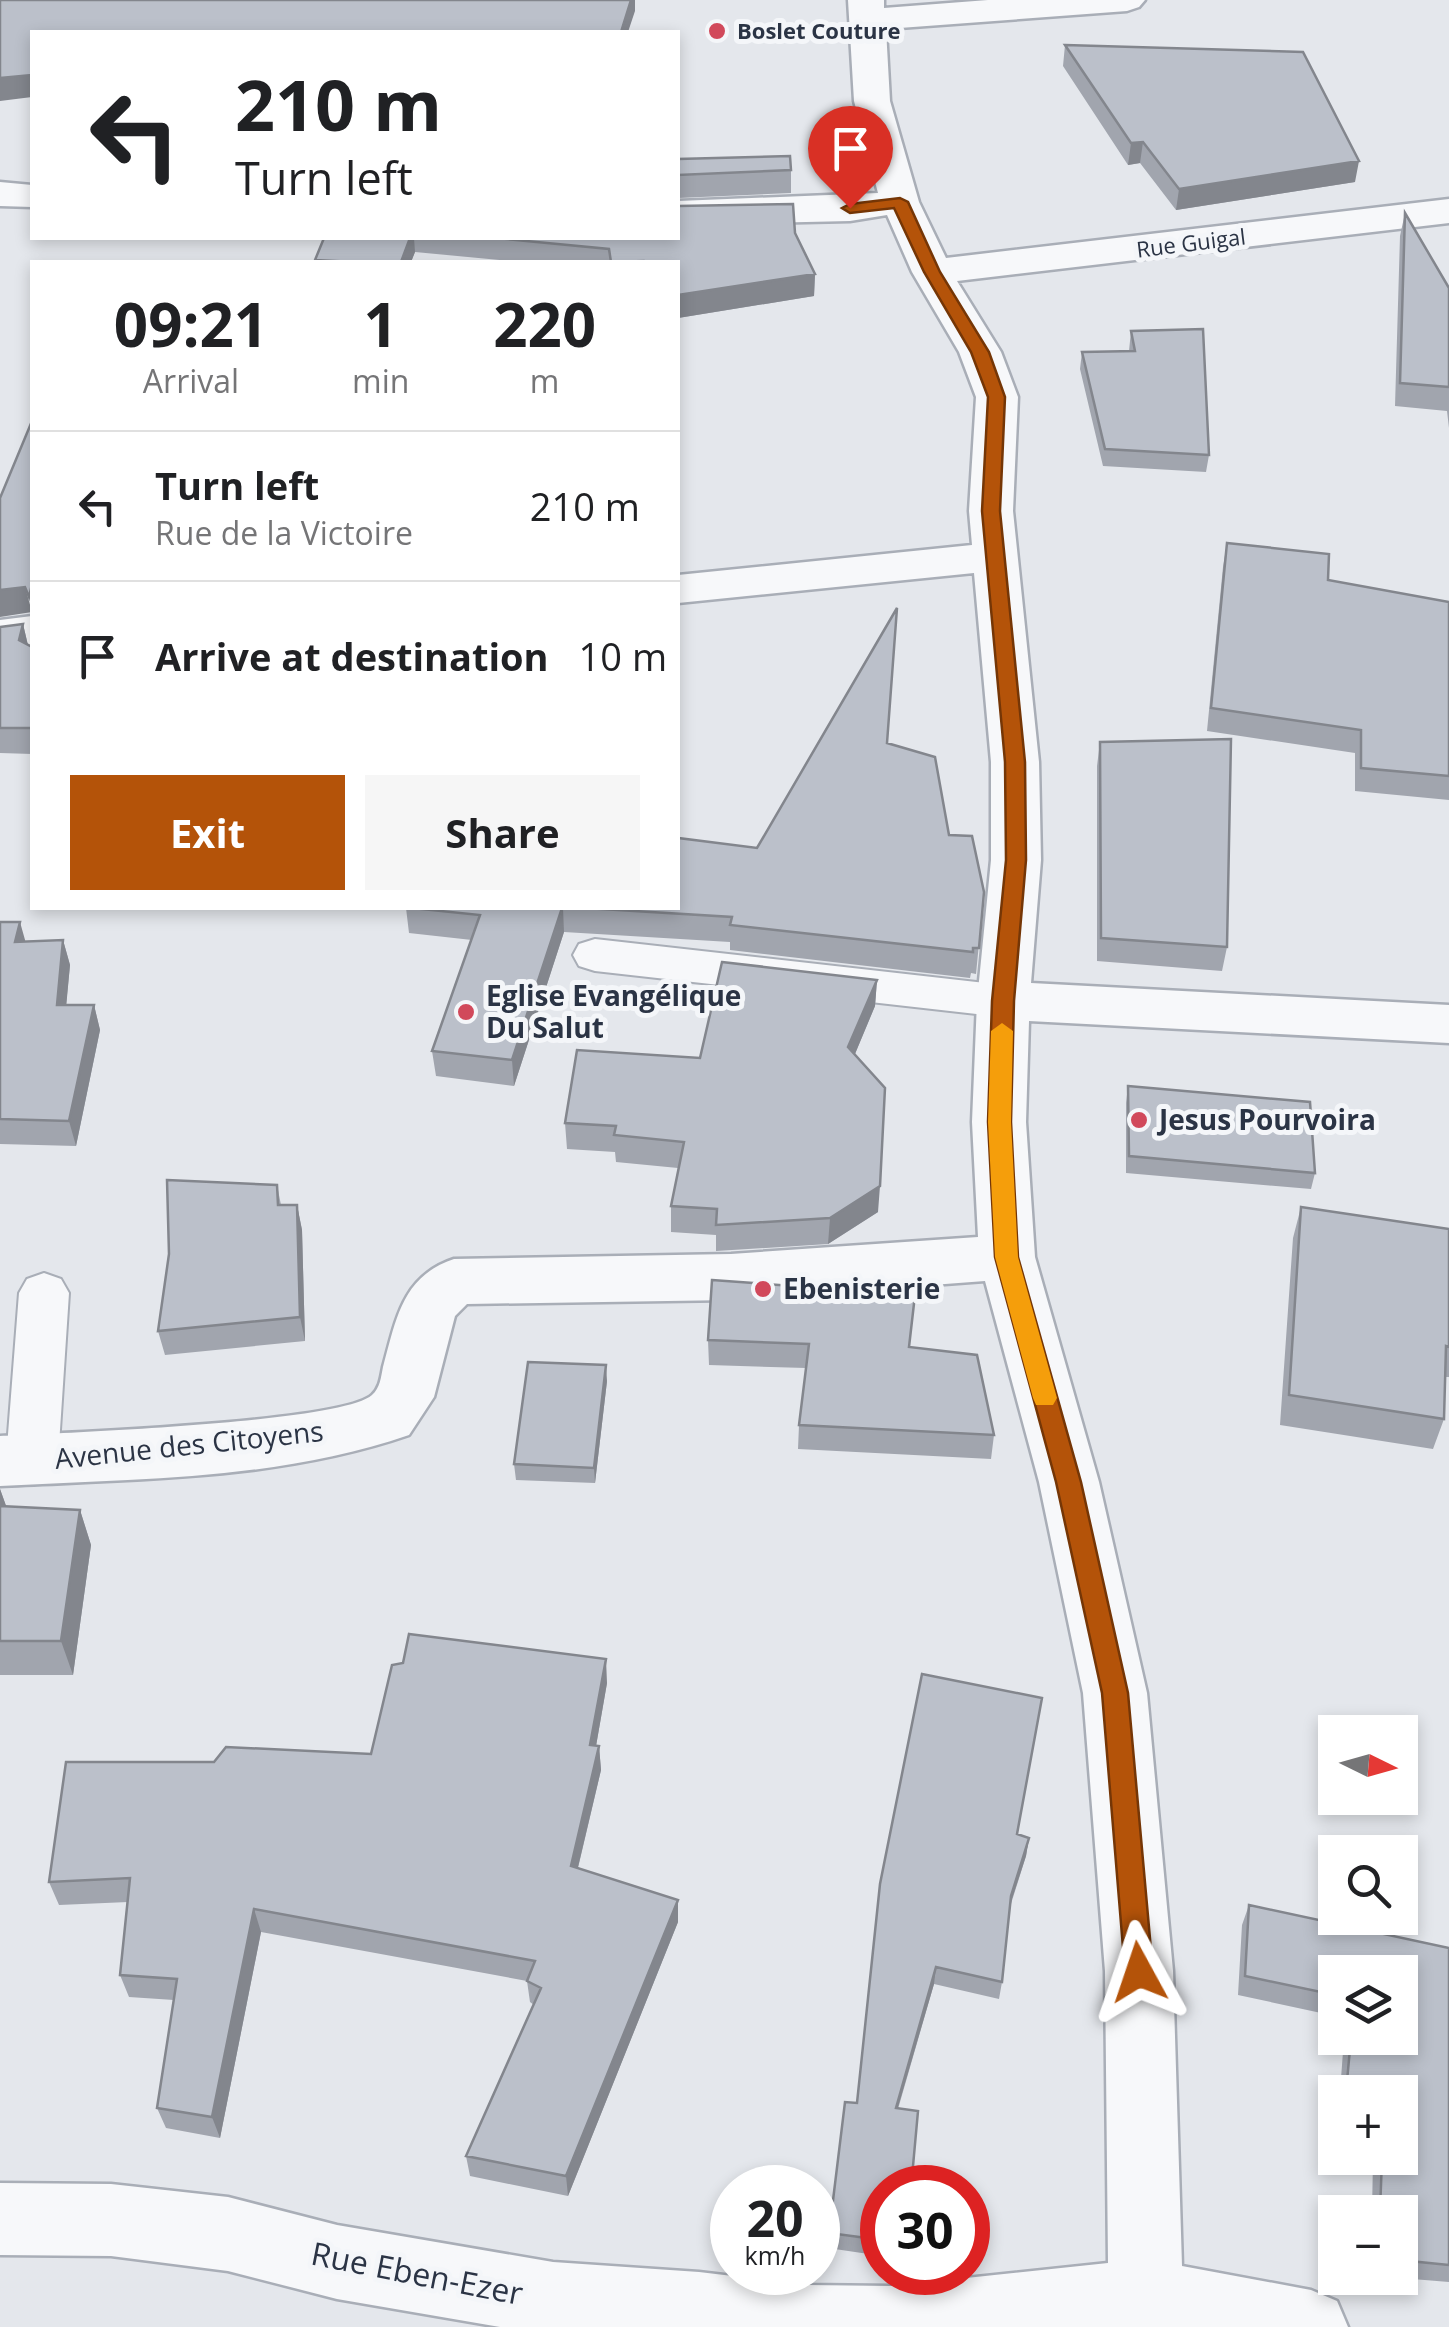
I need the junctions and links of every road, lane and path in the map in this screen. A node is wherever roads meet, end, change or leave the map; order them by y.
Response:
1 (1127, 0) edge
2 (866, 10) edge
3 (0, 194) edge
4 (30, 196) edge
5 (900, 202) junction
6 (1449, 210) edge
7 (680, 213) edge
8 (932, 272) junction
9 (996, 559) junction
10 (680, 590) edge
11 (30, 631) edge
12 (0, 635) edge
13 (595, 955) dead end
14 (1003, 1001) junction
15 (1449, 1024) edge
16 (1007, 1257) junction
17 (44, 1293) dead end
18 (16, 1460) edge
19 (0, 2219) edge
20 (1146, 2296) junction
21 (1311, 2327) edge

1 - 2 street
2 - 5 street
3 - 4 street
5 - 7 street
5 - 8 street
6 - 8 street, Rue Guigal
8 - 9 street
9 - 10 street
9 - 14 street
11 - 12 street
13 - 14 lane
14 - 15 street
14 - 16 street
16 - 18 street, Avenue des Citoyens
16 - 20 street
17 - 18 lane
19 - 20 street, Rue Eben-Ezer
20 - 21 street, Rue Eben-Ezer

